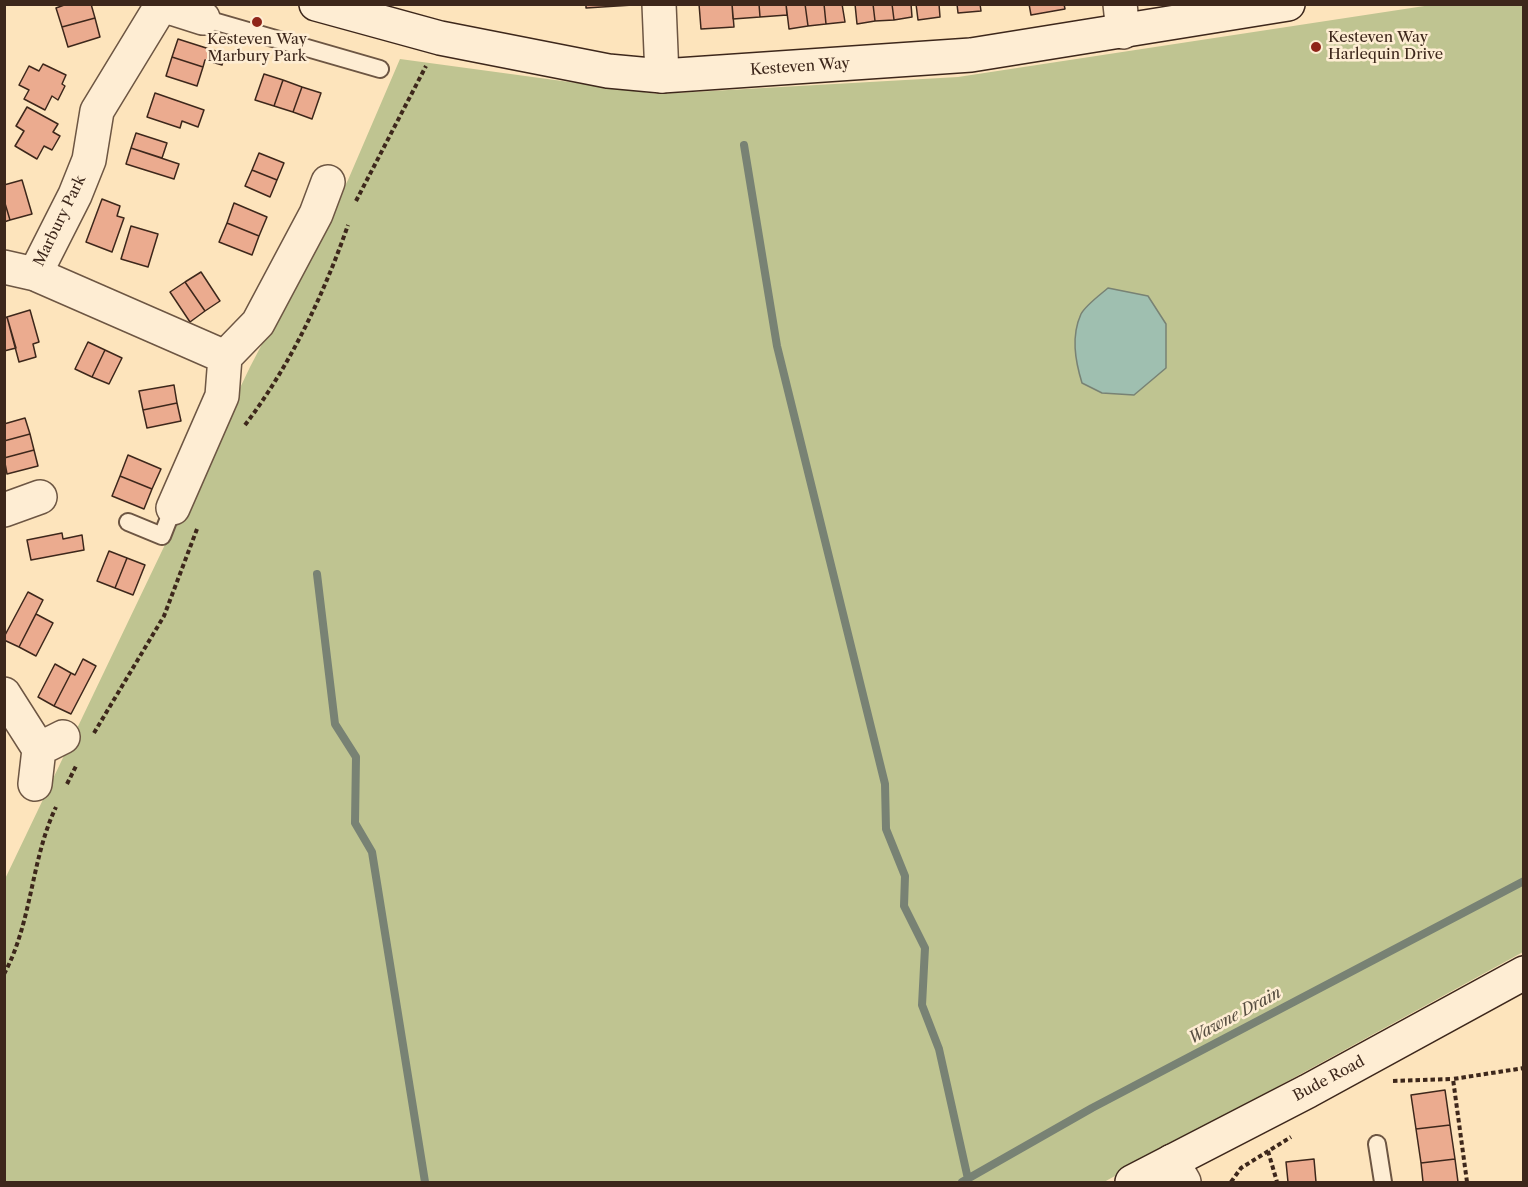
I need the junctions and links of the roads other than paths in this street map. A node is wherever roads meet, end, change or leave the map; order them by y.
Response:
1 (316, 4) edge
2 (659, 4) edge
3 (1288, 4) edge
4 (160, 5) edge
5 (203, 18) joint
6 (1122, 18) edge
7 (380, 69) dead end
8 (662, 76) junction
9 (328, 182) dead end
10 (20, 271) edge
11 (225, 357) junction
12 (40, 496) dead end
13 (4, 510) edge
14 (187, 515) joint
15 (128, 522) dead end
16 (4, 694) edge
17 (52, 793) road end
18 (1524, 973) edge
19 (1377, 1144) dead end
20 (1178, 1172) edge
21 (1132, 1182) edge
22 (1383, 1182) edge

1 - 8 street, Kesteven Way
2 - 8 street
3 - 6 street, Kesteven Way
4 - 5 street, Marbury Park
4 - 10 street, Marbury Park
5 - 7 lane
6 - 8 street, Kesteven Way
9 - 11 street
10 - 11 street, Marbury Park
11 - 14 street
12 - 13 street
14 - 15 lane
16 - 17 street
18 - 20 street, Bude Road
19 - 22 lane
20 - 21 street, Bude Road

